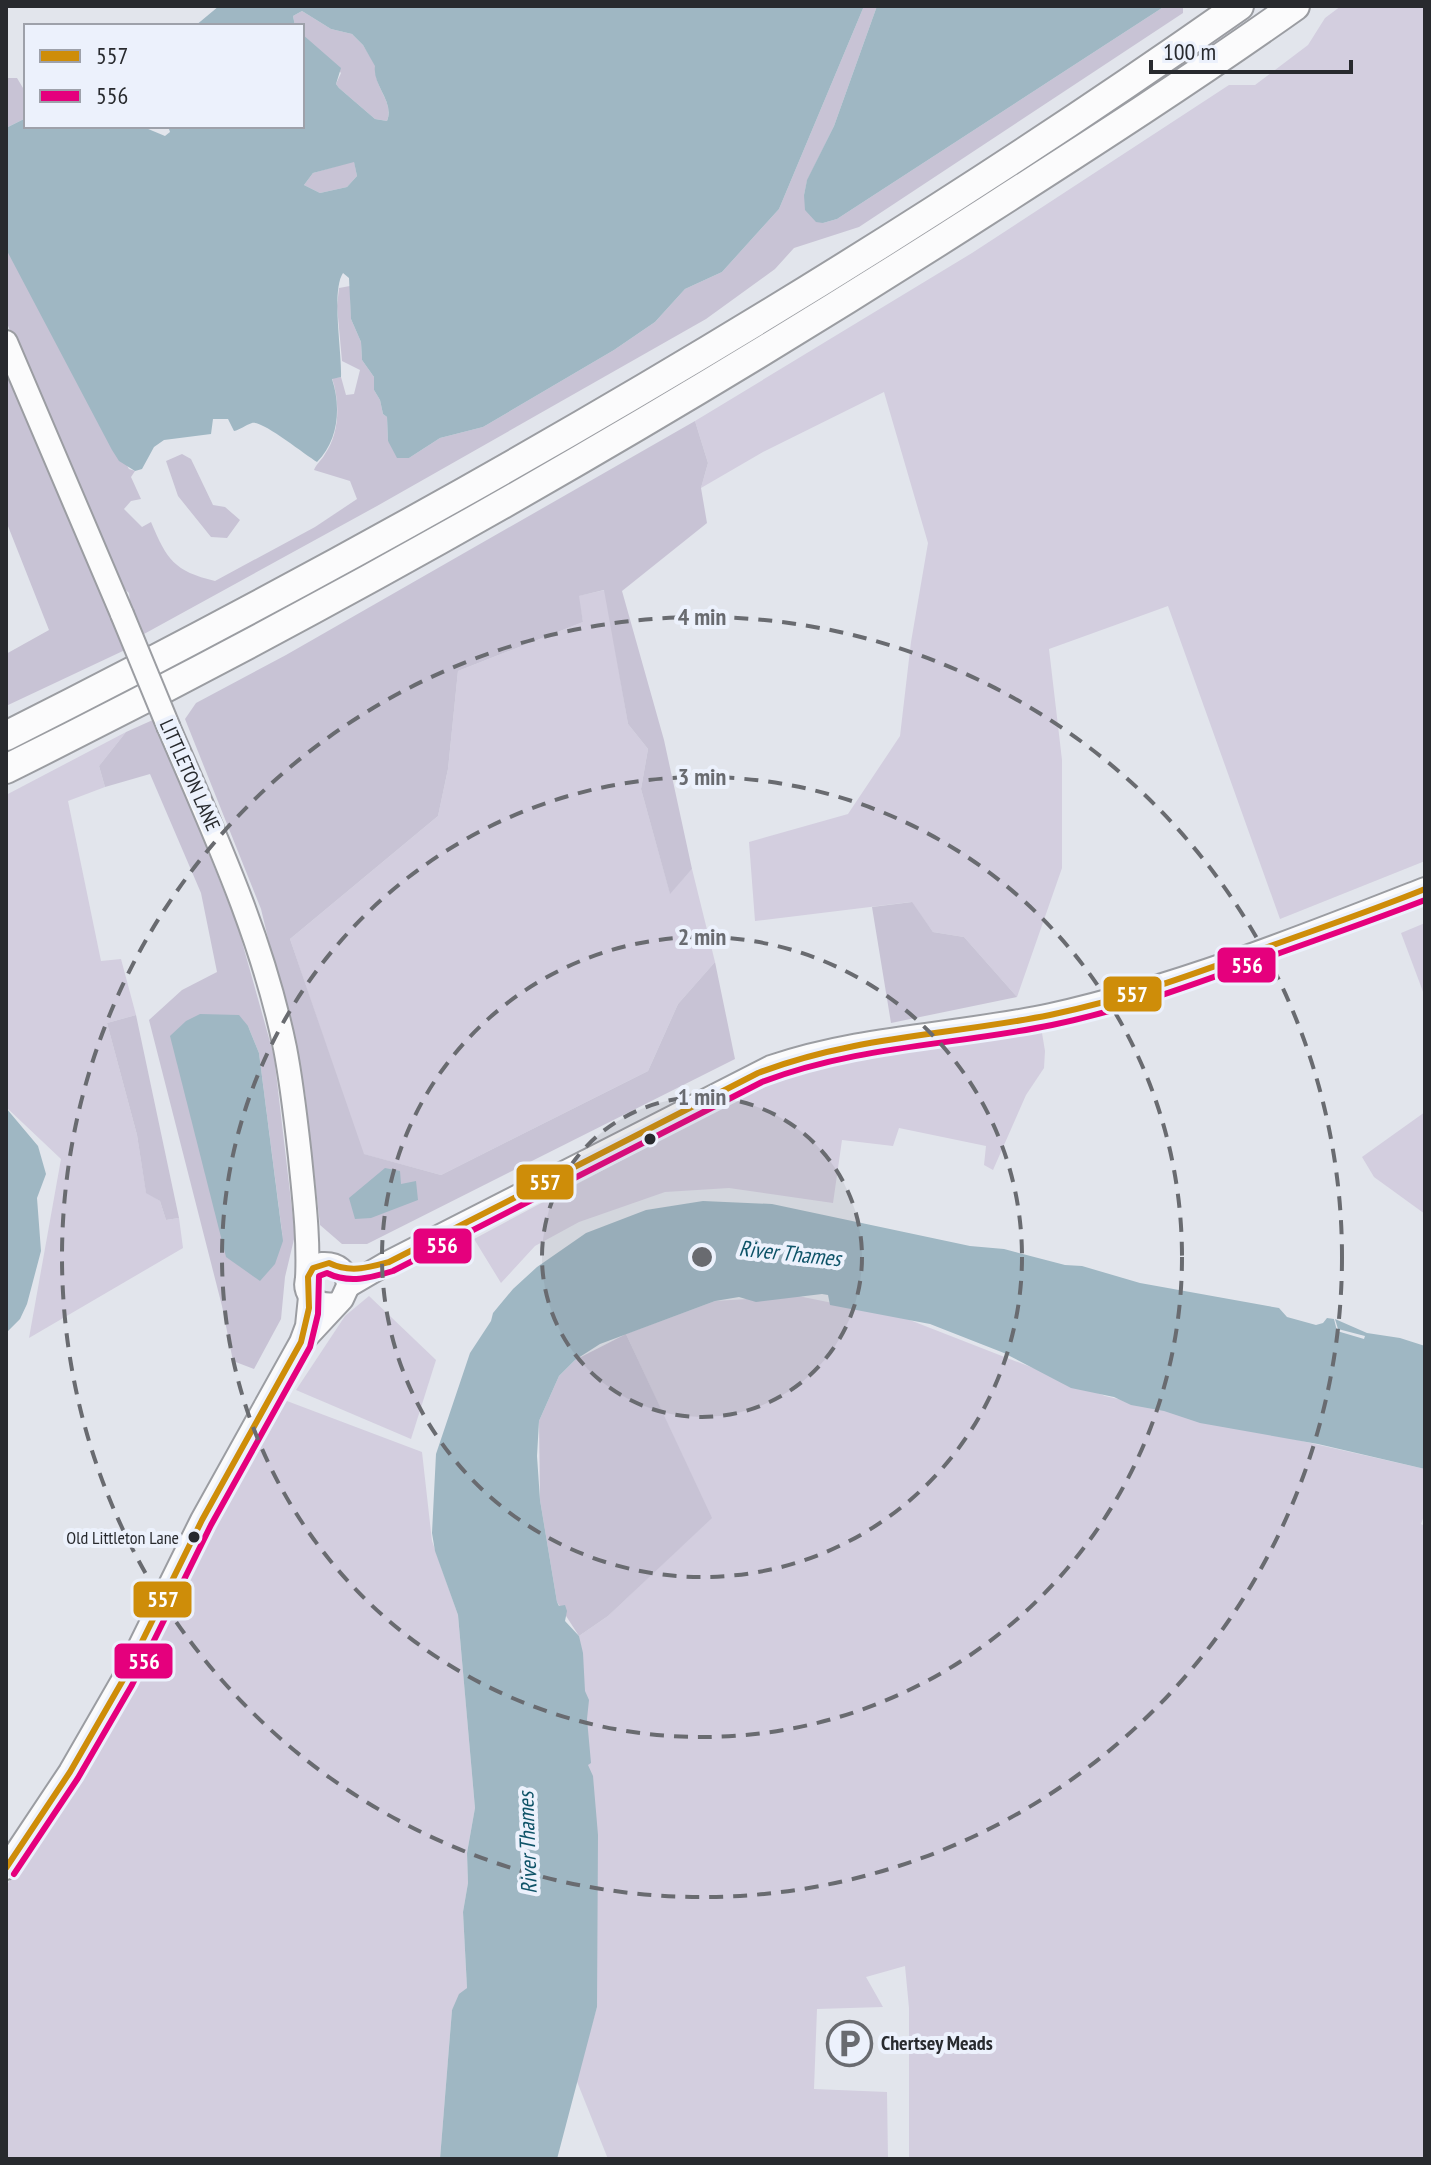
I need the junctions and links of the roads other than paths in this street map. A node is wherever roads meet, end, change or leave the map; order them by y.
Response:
1 (1239, 6) edge
2 (1295, 6) edge
3 (6, 342) edge
4 (6, 736) edge
5 (6, 769) edge
6 (1425, 889) edge
7 (307, 1228) junction
8 (339, 1281) junction
9 (308, 1288) junction
10 (301, 1342) junction
11 (6, 1868) edge

1 - 4 highway
2 - 5 highway
3 - 7 main road, LITTLETON LANE, bridge
6 - 8 main road
7 - 8 main road
7 - 9 main road, LITTLETON LANE
8 - 9 main road
8 - 9 main road
8 - 10 main road
9 - 10 main road, LITTLETON LANE
10 - 11 main road

